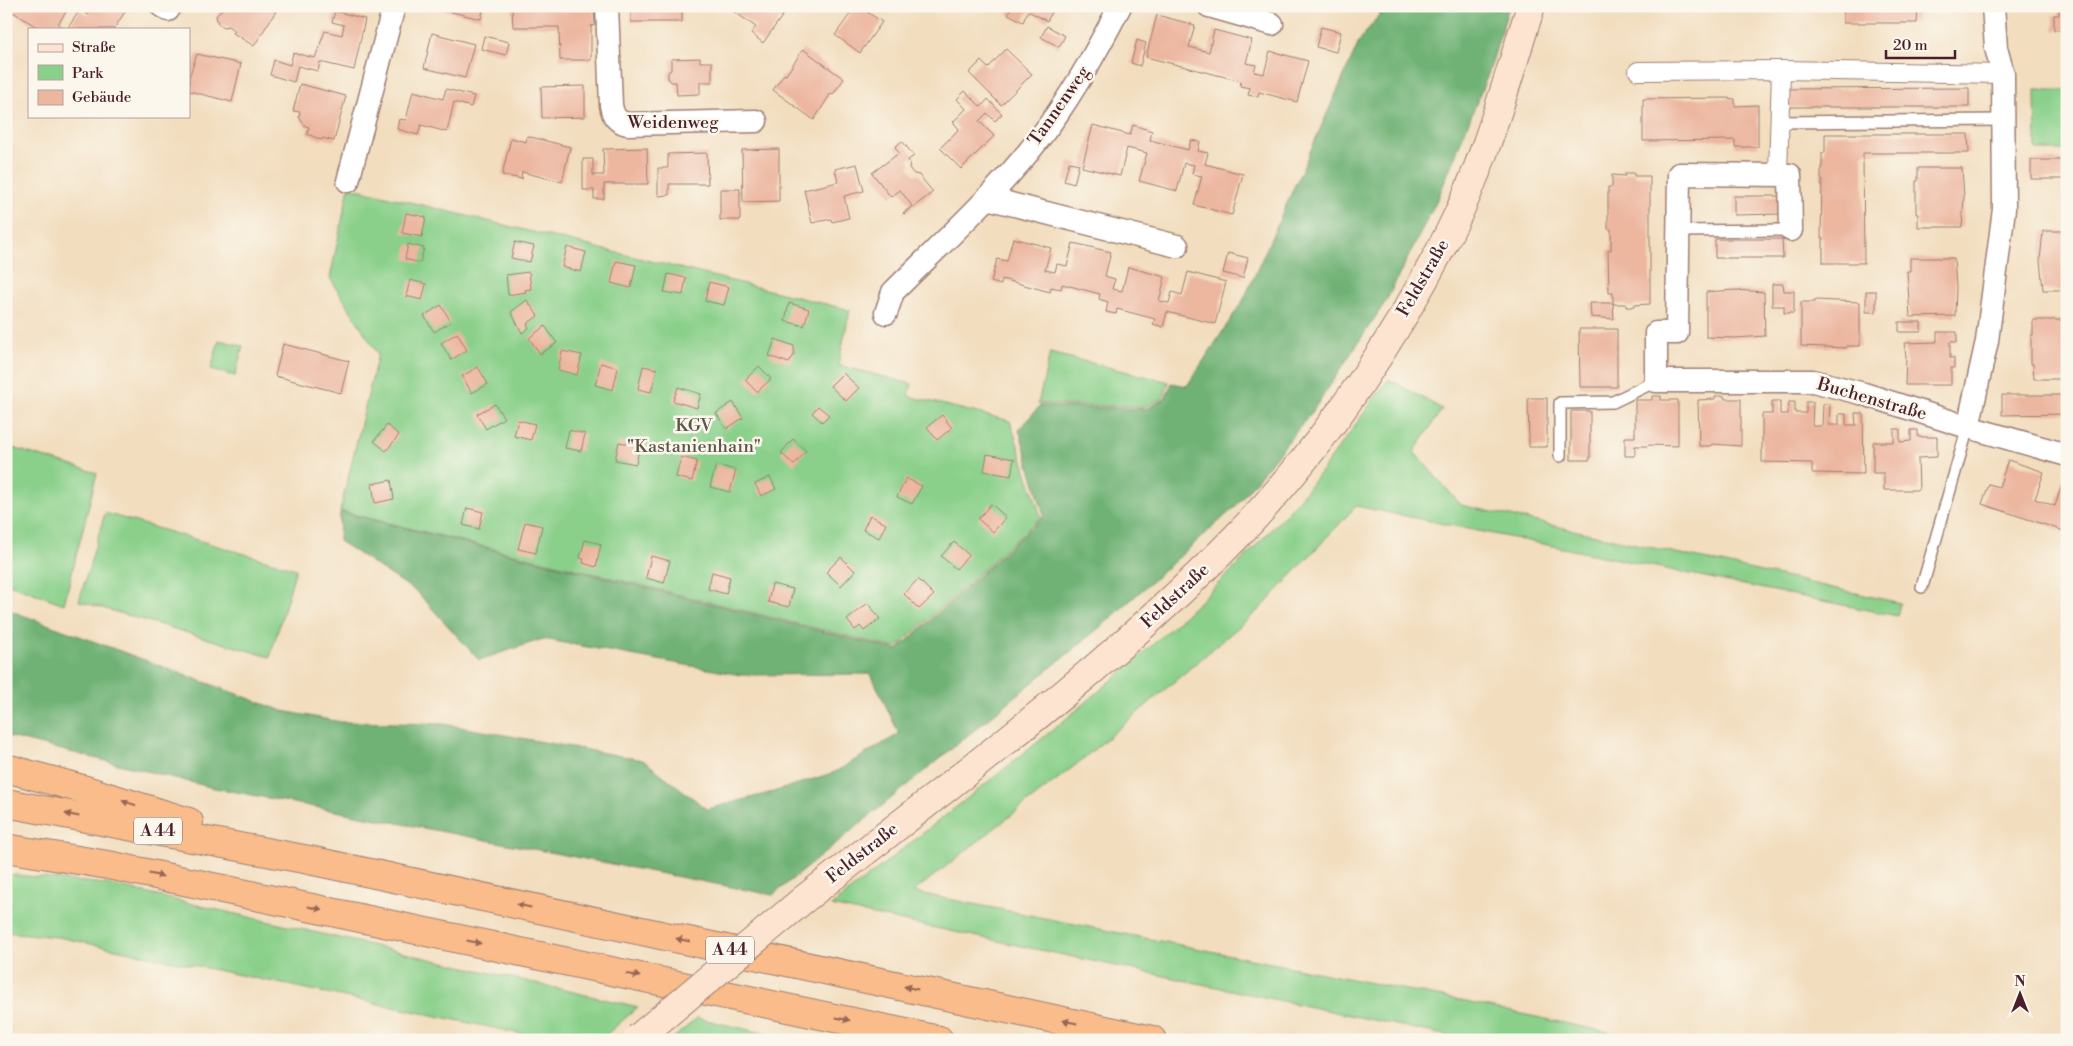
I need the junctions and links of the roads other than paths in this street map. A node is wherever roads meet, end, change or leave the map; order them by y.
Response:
1 (162, 6) edge
2 (170, 6) edge
3 (394, 6) edge
4 (607, 6) edge
5 (1120, 6) edge
6 (1209, 6) edge
7 (1531, 6) edge
8 (1993, 6) edge
9 (1272, 24) dead end
10 (1781, 70) junction
11 (1638, 71) dead end
12 (2002, 74) junction
13 (2004, 120) junction
14 (756, 121) dead end
15 (1778, 122) junction
16 (1778, 174) junction
17 (348, 181) dead end
18 (987, 198) junction
19 (1790, 230) joint
20 (1678, 231) junction
21 (1177, 246) dead end
22 (886, 313) dead end
23 (1656, 381) junction
24 (1968, 427) junction
25 (2067, 454) edge
26 (1560, 456) dead end
27 (1922, 587) dead end
28 (6, 768) edge
29 (6, 803) edge
30 (6, 848) edge
31 (6, 858) edge
32 (309, 860) junction
33 (108, 865) junction
34 (637, 1039) edge
35 (939, 1040) edge
36 (1152, 1040) edge

1 - 2 street
3 - 17 street
4 - 14 street, Weidenweg
5 - 18 street, Tannenweg
6 - 9 street
7 - 34 main road, Feldstraße, bridge
8 - 12 street
10 - 11 street
10 - 12 street
10 - 15 street
12 - 13 street
13 - 15 lane
13 - 24 street
15 - 16 street
16 - 19 street
16 - 20 street
18 - 21 street
18 - 22 street, Tannenweg
19 - 20 lane
20 - 23 street
23 - 24 street, Buchenstraße
23 - 26 lane
24 - 25 street, Buchenstraße
24 - 27 lane
32 -> 28 highway
32 -> 29 highway, A 44
30 - 33 highway, A 44
31 - 33 highway
36 -> 32 highway, A 44
33 -> 35 highway, A 44

